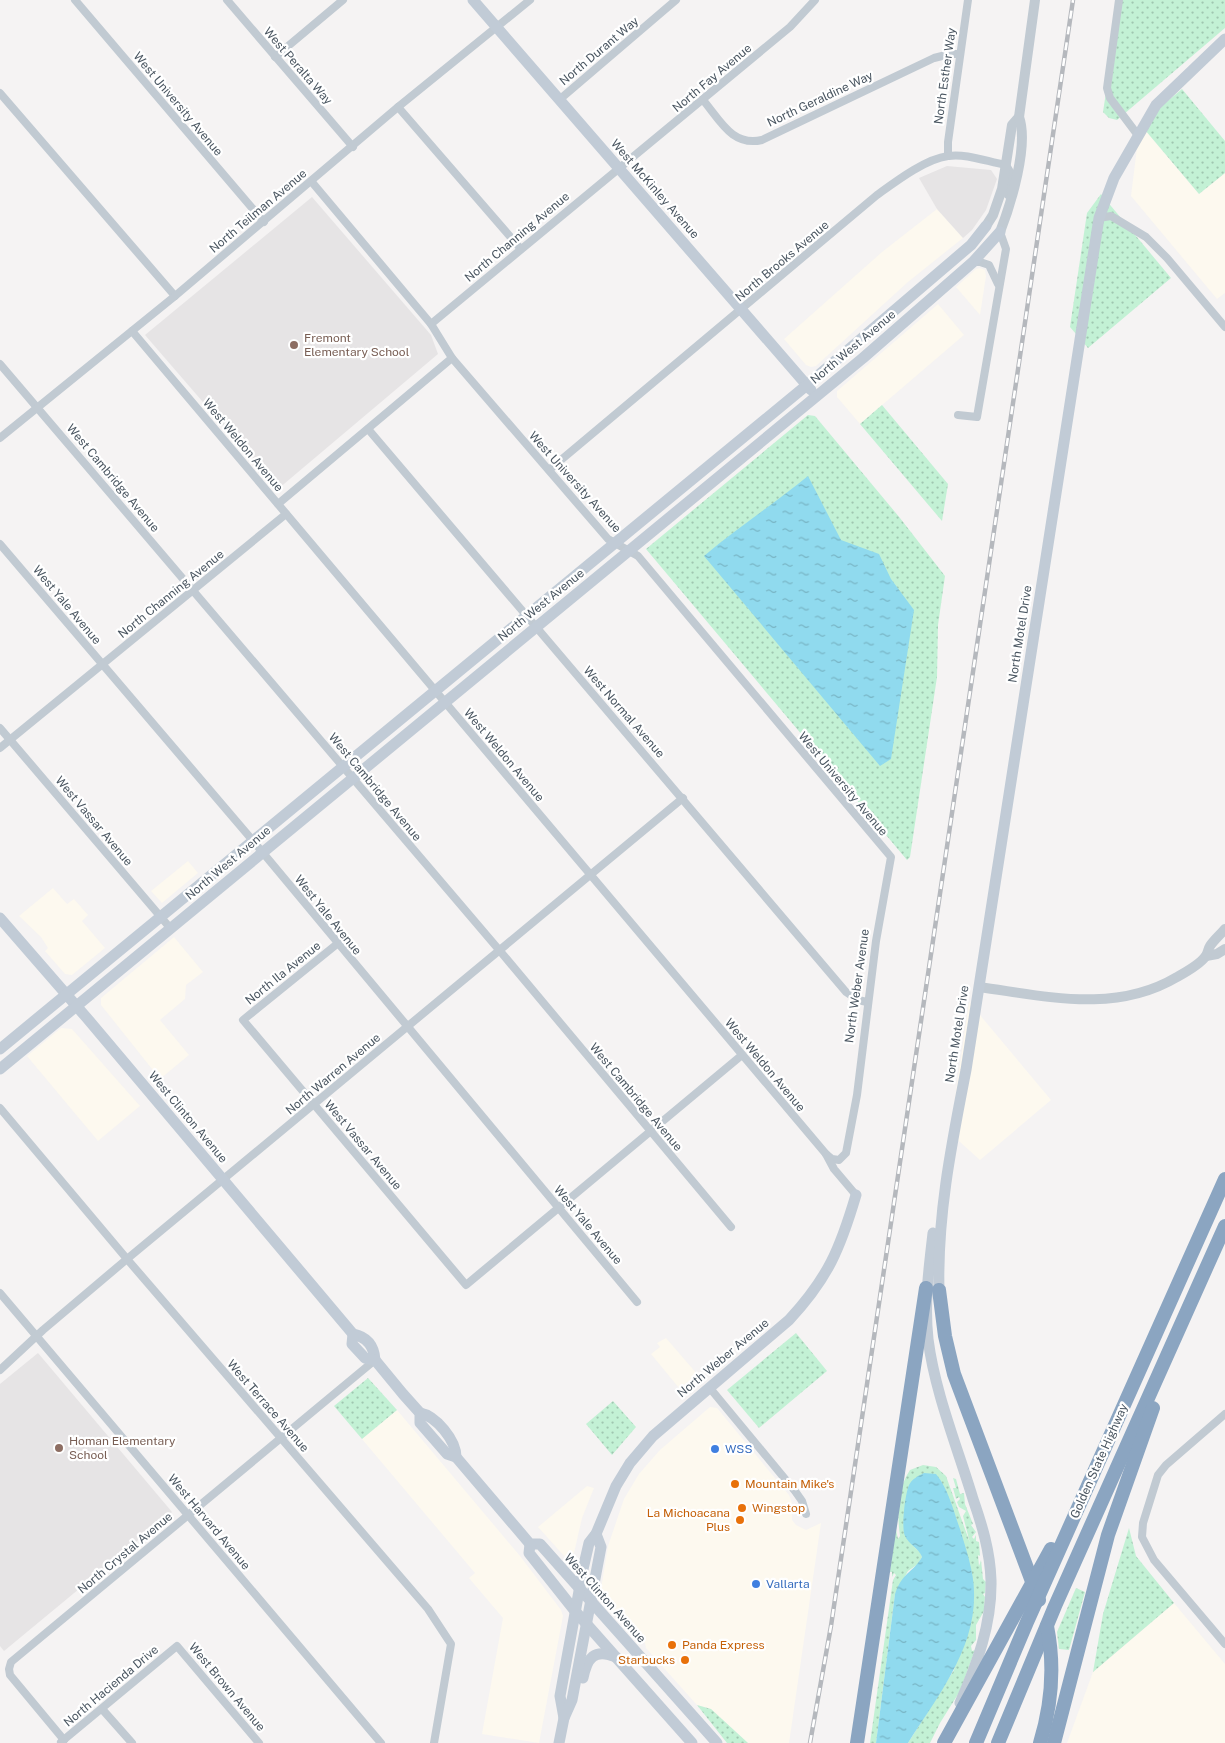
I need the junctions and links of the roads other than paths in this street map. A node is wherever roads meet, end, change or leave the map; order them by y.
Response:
1 (75, 0) edge
2 (226, 0) edge
3 (343, 0) edge
4 (474, 0) edge
5 (530, 0) edge
6 (676, 0) edge
7 (816, 0) edge
8 (968, 0) edge
9 (1035, 0) edge
10 (1119, 0) edge
11 (497, 28) junction
12 (1225, 39) edge
13 (960, 54) junction
14 (276, 56) junction
15 (0, 92) edge
16 (559, 100) junction
17 (703, 100) junction
18 (398, 107) junction
19 (1019, 116) junction
20 (1137, 134) junction
21 (353, 146) junction
22 (948, 156) junction
23 (1006, 165) junction
24 (619, 168) junction
25 (311, 180) junction
26 (1099, 218) junction
27 (1005, 220) junction
28 (264, 222) junction
29 (986, 226) joint
30 (1000, 232) junction
31 (520, 248) junction
32 (951, 262) junction
33 (972, 262) junction
34 (998, 284) junction
35 (912, 295) junction
36 (175, 296) junction
37 (931, 299) junction
38 (741, 310) junction
39 (431, 324) junction
40 (1225, 327) edge
41 (132, 331) junction
42 (879, 344) junction
43 (452, 358) junction
44 (0, 364) edge
45 (807, 386) junction
46 (816, 396) junction
47 (37, 407) junction
48 (958, 415) dead end
49 (368, 429) junction
50 (0, 438) edge
51 (548, 470) junction
52 (278, 504) junction
53 (286, 514) junction
54 (0, 544) edge
55 (615, 544) junction
56 (629, 551) junction
57 (193, 590) junction
58 (528, 616) junction
59 (536, 627) junction
60 (102, 665) junction
61 (436, 692) junction
62 (445, 702) junction
63 (0, 728) edge
64 (10, 740) junction
65 (0, 748) edge
66 (344, 768) junction
67 (353, 778) junction
68 (683, 798) junction
69 (254, 842) junction
70 (263, 853) junction
71 (890, 857) joint
72 (591, 875) junction
73 (0, 918) edge
74 (162, 918) junction
75 (171, 928) junction
76 (1225, 929) edge
77 (337, 944) junction
78 (1225, 949) edge
79 (500, 951) junction
80 (1206, 956) junction
81 (979, 987) junction
82 (67, 994) junction
83 (867, 1002) junction
84 (76, 1005) junction
85 (243, 1020) joint
86 (407, 1028) junction
87 (0, 1049) edge
88 (742, 1055) junction
89 (0, 1068) edge
90 (314, 1105) junction
91 (0, 1108) edge
92 (650, 1131) junction
93 (826, 1154) junction
94 (1225, 1179) edge
95 (223, 1180) junction
96 (856, 1195) joint
97 (558, 1208) junction
98 (1225, 1226) edge
99 (731, 1227) dead end
100 (127, 1259) junction
101 (933, 1289) junction
102 (0, 1293) edge
103 (637, 1302) dead end
104 (1186, 1313) junction
105 (37, 1336) junction
106 (375, 1360) junction
107 (0, 1370) edge
108 (709, 1387) junction
109 (1225, 1414) edge
110 (281, 1438) junction
111 (806, 1514) dead end
112 (189, 1515) junction
113 (596, 1534) junction
114 (530, 1544) junction
115 (1042, 1576) junction
116 (579, 1589) junction
117 (590, 1601) junction
118 (575, 1611) junction
119 (586, 1622) junction
120 (1225, 1644) edge
121 (177, 1646) joint
122 (617, 1657) junction
123 (574, 1688) junction
124 (102, 1709) junction
125 (564, 1718) junction
126 (62, 1741) edge
127 (132, 1743) edge
128 (259, 1743) edge
129 (381, 1743) edge
130 (434, 1743) edge
131 (559, 1743) edge
132 (692, 1743) edge
133 (717, 1743) edge
134 (857, 1743) edge
135 (943, 1743) edge
136 (976, 1743) edge
137 (998, 1743) edge
138 (1040, 1743) edge
139 (1054, 1743) edge

1 - 28 street, West University Avenue
2 - 14 street, West Peralta Way
3 - 14 street
4 - 11 main road, West McKinley Avenue
5 - 11 street, North Teilman Avenue
6 - 16 street, North Durant Way
7 - 17 street, North Fay Avenue
8 - 13 street, North Esther Way
9 - 19 street
10 - 20 street
11 - 16 main road, West McKinley Avenue
11 - 18 street, North Teilman Avenue
12 - 20 main road
13 - 17 street, North Geraldine Way
13 - 22 street, North Esther Way
14 - 21 street, West Peralta Way
15 - 36 street
16 - 24 main road, West McKinley Avenue
17 - 24 street, North Fay Avenue
18 - 21 street, North Teilman Avenue
18 - 31 street
19 - 23 street
19 - 27 street, North West Avenue
20 - 26 main road, North Motel Drive
21 - 25 street, North Teilman Avenue
22 - 23 street
22 - 38 street, North Brooks Avenue
23 - 27 street
23 - 29 street
24 - 31 street, North Channing Avenue
24 - 38 main road, West McKinley Avenue
25 - 28 street, North Teilman Avenue
25 - 39 street, West University Avenue
26 - 40 street
26 - 81 main road, North Motel Drive
27 - 30 street, North West Avenue
28 - 36 street, North Teilman Avenue
29 - 32 main road, North West Avenue
30 - 33 main road, North West Avenue
30 - 34 street
31 - 39 street, North Channing Avenue
32 - 35 main road, North West Avenue
32 - 37 main road
33 - 34 street
33 - 37 main road, North West Avenue
34 - 48 street
35 - 42 main road
35 - 45 main road, North West Avenue
36 - 41 street, North Teilman Avenue
37 - 42 main road, North West Avenue
38 - 45 main road, West McKinley Avenue
38 - 51 street, North Brooks Avenue
39 - 43 street, West University Avenue
41 - 47 street, North Teilman Avenue
41 - 52 street, West Weldon Avenue
42 - 46 main road, North West Avenue
43 - 49 street
43 - 51 street, West University Avenue
44 - 47 street, West Cambridge Avenue
45 - 46 main road, West McKinley Avenue
45 - 55 main road, North West Avenue
46 - 56 main road, North West Avenue
47 - 50 street, North Teilman Avenue
47 - 57 street, West Cambridge Avenue
49 - 52 street
49 - 58 street, West Normal Avenue
51 - 55 street, West University Avenue
52 - 53 street, West Weldon Avenue
53 - 57 street, North Channing Avenue
53 - 61 street, West Weldon Avenue
54 - 60 street, West Yale Avenue
55 - 56 street, West University Avenue
55 - 58 main road, North West Avenue
56 - 59 main road, North West Avenue
56 - 71 street, West University Avenue
57 - 60 street, North Channing Avenue
57 - 66 street, West Cambridge Avenue
58 - 59 street, West Normal Avenue
58 - 61 main road, North West Avenue
59 - 62 main road, North West Avenue
59 - 68 street, West Normal Avenue
60 - 64 street, North Channing Avenue
60 - 69 street, West Yale Avenue
61 - 62 street, West Weldon Avenue
61 - 66 main road, North West Avenue
62 - 67 main road, North West Avenue
62 - 72 street, West Weldon Avenue
63 - 64 street, West Vassar Avenue
64 - 65 street, North Channing Avenue
64 - 74 street, West Vassar Avenue
66 - 67 street, West Cambridge Avenue
66 - 69 main road, North West Avenue
67 - 70 main road, North West Avenue
67 - 79 street, West Cambridge Avenue
68 - 72 street, North Warren Avenue
68 - 83 street, West Normal Avenue
69 - 70 street, West Yale Avenue
69 - 74 main road, North West Avenue
70 - 75 main road, North West Avenue
70 - 77 street, West Yale Avenue
71 - 83 street, North Weber Avenue
72 - 79 street, North Warren Avenue
72 - 88 street, West Weldon Avenue
73 - 82 main road, West Clinton Avenue
74 - 75 street, West Vassar Avenue
74 - 82 main road, North West Avenue
75 - 84 main road, North West Avenue
76 - 80 street
77 - 85 street, North Ila Avenue
77 - 86 street, West Yale Avenue
78 - 80 street
79 - 86 street, North Warren Avenue
79 - 92 street, West Cambridge Avenue
80 - 81 street
81 - 101 main road, North Motel Drive
82 - 84 main road, West Clinton Avenue
82 - 87 main road, North West Avenue
83 - 93 street, North Weber Avenue
84 - 89 main road, North West Avenue
84 - 95 main road, West Clinton Avenue
85 - 90 street, West Vassar Avenue
86 - 90 street, North Warren Avenue
86 - 97 street, West Yale Avenue
88 - 92 street
88 - 93 street, West Weldon Avenue
90 - 95 street, North Warren Avenue
90 - 97 street, West Vassar Avenue
91 - 100 street, West Terrace Avenue
92 - 97 street
92 - 99 street, West Cambridge Avenue
93 - 96 street, West Weldon Avenue
94 - 115 highway, Golden State Highway
95 - 100 street, North Warren Avenue
95 - 106 main road, West Clinton Avenue
96 - 108 main road, North Weber Avenue
97 - 103 street, West Yale Avenue
98 - 104 highway, Golden State Highway
100 - 105 street, North Warren Avenue
100 - 110 street, West Terrace Avenue
101 - 134 highway
101 - 135 main road, North Motel Drive
101 - 138 highway
102 - 105 street, West Harvard Avenue
104 - 137 highway, Golden State Highway
104 - 139 highway
105 - 107 street, North Warren Avenue
105 - 112 street, West Harvard Avenue
106 - 110 street, North Crystal Avenue
106 - 114 main road, West Clinton Avenue
108 - 111 street
108 - 113 main road, North Weber Avenue
109 - 120 street
110 - 112 street, North Crystal Avenue
110 - 130 street, West Terrace Avenue
112 - 126 street, North Crystal Avenue
112 - 129 street, West Harvard Avenue
113 - 116 main road, North Weber Avenue
113 - 117 main road, North Weber Avenue
114 - 116 main road, West Clinton Avenue
114 - 118 main road, West Clinton Avenue
115 - 135 highway
115 - 136 highway, Golden State Highway
116 - 117 main road, West Clinton Avenue
116 - 118 main road, North Weber Avenue
117 - 119 main road, North Weber Avenue
117 - 133 main road, West Clinton Avenue
118 - 119 main road, West Clinton Avenue
118 - 125 main road, North Weber Avenue
119 - 122 main road, West Clinton Avenue
119 - 123 main road, North Weber Avenue
121 - 124 street, North Hacienda Drive
121 - 128 street, West Brown Avenue
122 - 123 main road
122 - 132 main road, West Clinton Avenue
123 - 125 main road, North Weber Avenue
124 - 126 street, North Hacienda Drive
124 - 127 street
125 - 131 main road, North Weber Avenue

